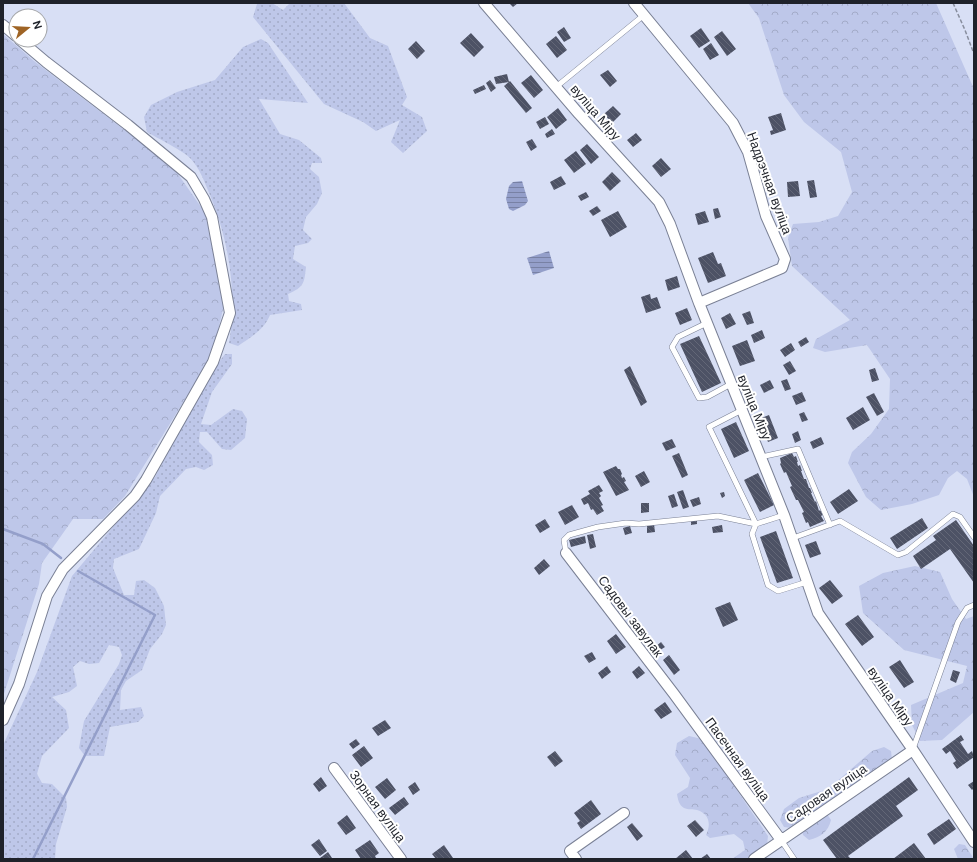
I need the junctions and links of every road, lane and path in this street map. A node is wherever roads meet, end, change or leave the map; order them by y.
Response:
1 (484, 3) edge
2 (634, 3) edge
3 (953, 3) edge
4 (644, 15) junction
5 (29, 48) edge
6 (974, 54) edge
7 (556, 87) junction
8 (699, 303) junction
9 (707, 323) junction
10 (732, 384) junction
11 (742, 410) junction
12 (761, 457) junction
13 (784, 515) junction
14 (756, 524) junction
15 (830, 525) junction
16 (974, 537) edge
17 (793, 538) junction
18 (566, 553) joint
19 (807, 582) junction
20 (974, 605) edge
21 (674, 694) joint
22 (3, 720) edge
23 (912, 750) junction
24 (334, 768) dead end
25 (624, 813) dead end
26 (972, 835) edge
27 (781, 840) junction
28 (401, 859) edge
29 (576, 859) edge
30 (754, 859) edge
31 (794, 859) edge

1 - 7 street, вуліца Міру
2 - 4 street, Надрэчная вуліца
3 - 6 path
4 - 7 lane
4 - 8 street, Надрэчная вуліца
5 - 22 street
7 - 8 street, вуліца Міру
8 - 9 street, вуліца Міру
9 - 10 street, вуліца Міру
9 - 10 lane
10 - 11 street, вуліца Міру
11 - 12 street, вуліца Міру
11 - 14 lane
12 - 13 street, вуліца Міру
12 - 15 lane
13 - 14 lane
13 - 17 street, вуліца Міру
14 - 18 lane
14 - 19 lane
15 - 16 lane
15 - 17 lane
17 - 19 street, вуліца Міру
18 - 21 street, Садовы завулак
19 - 23 street, вуліца Міру
20 - 23 lane
21 - 27 street, Пасечная вуліца
23 - 26 street, вуліца Міру
23 - 27 street, Садовая вуліца
24 - 28 street, Зорная вуліца
25 - 29 street
27 - 30 street, Садовая вуліца
27 - 31 lane

